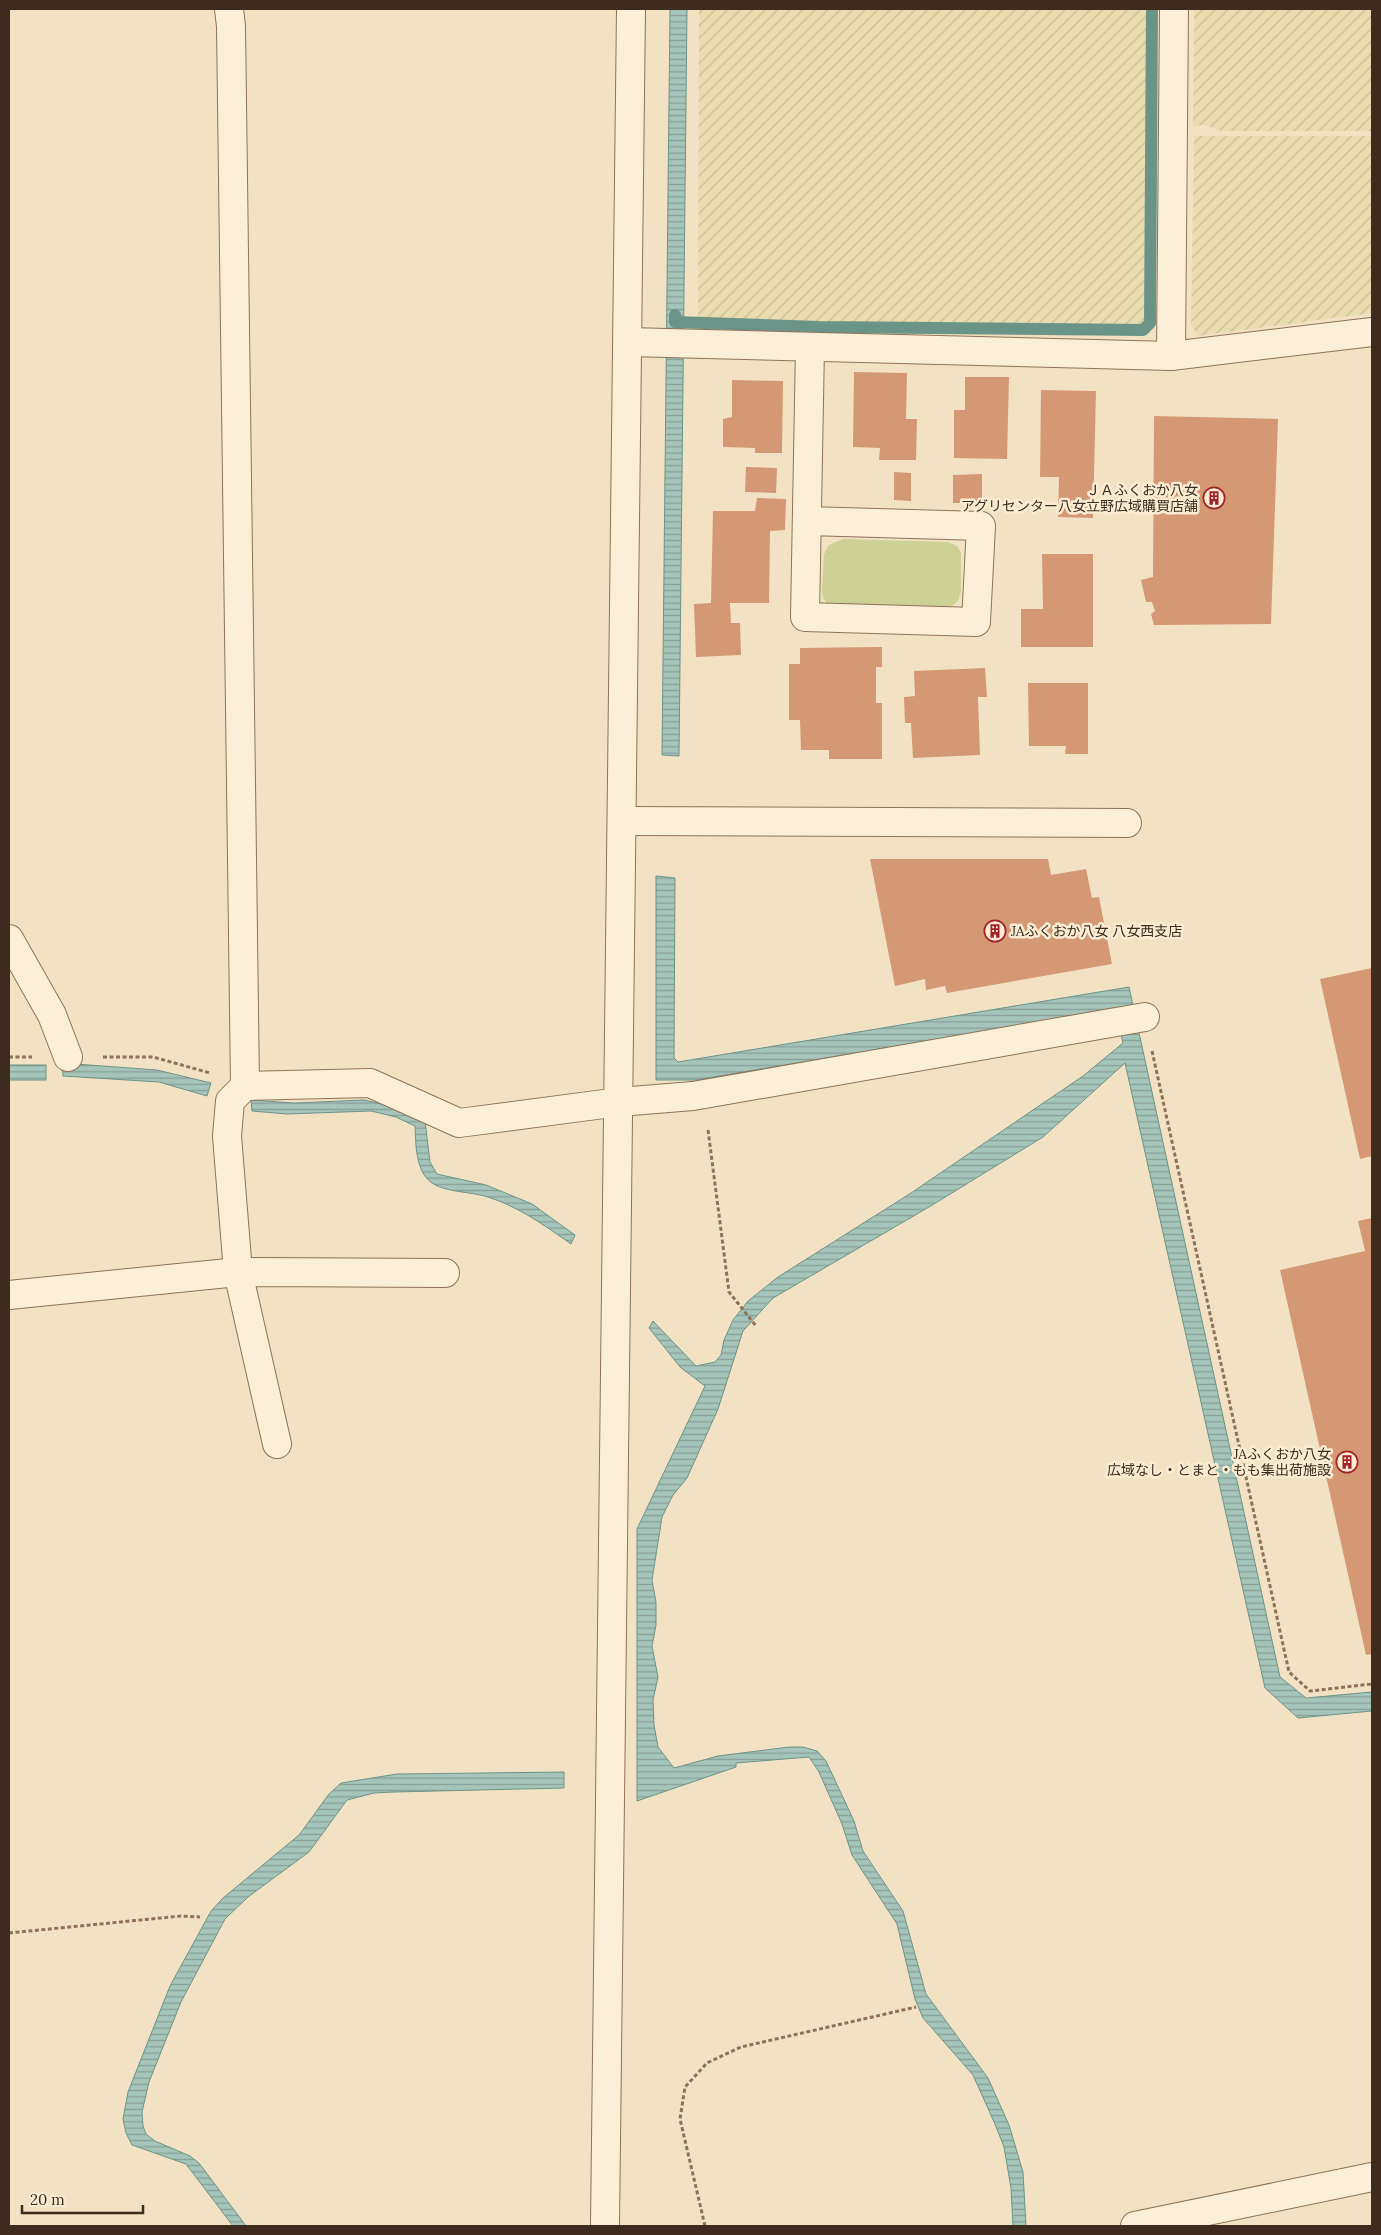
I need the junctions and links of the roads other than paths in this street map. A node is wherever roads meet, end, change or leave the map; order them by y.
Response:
1 (229, 9) edge
2 (631, 9) edge
3 (1174, 9) edge
4 (1372, 332) edge
5 (628, 342) junction
6 (810, 347) junction
7 (1171, 356) junction
8 (807, 521) junction
9 (622, 822) junction
10 (1127, 823) dead end
11 (9, 939) edge
12 (1144, 1017) road end
13 (68, 1057) road end
14 (245, 1086) junction
15 (618, 1102) junction
16 (238, 1272) junction
17 (445, 1273) dead end
18 (9, 1295) edge
19 (276, 1444) dead end
20 (1372, 2177) edge
21 (605, 2226) edge
22 (1136, 2226) edge

1 - 14 street
2 - 5 street
3 - 7 street
4 - 7 street
5 - 6 street
5 - 9 street
6 - 7 street
6 - 8 street
8 - 8 street
9 - 10 street
9 - 15 street
11 - 13 street
12 - 15 street
14 - 15 street
14 - 16 street
15 - 21 street
16 - 17 street
16 - 18 street
16 - 19 street
20 - 22 street

